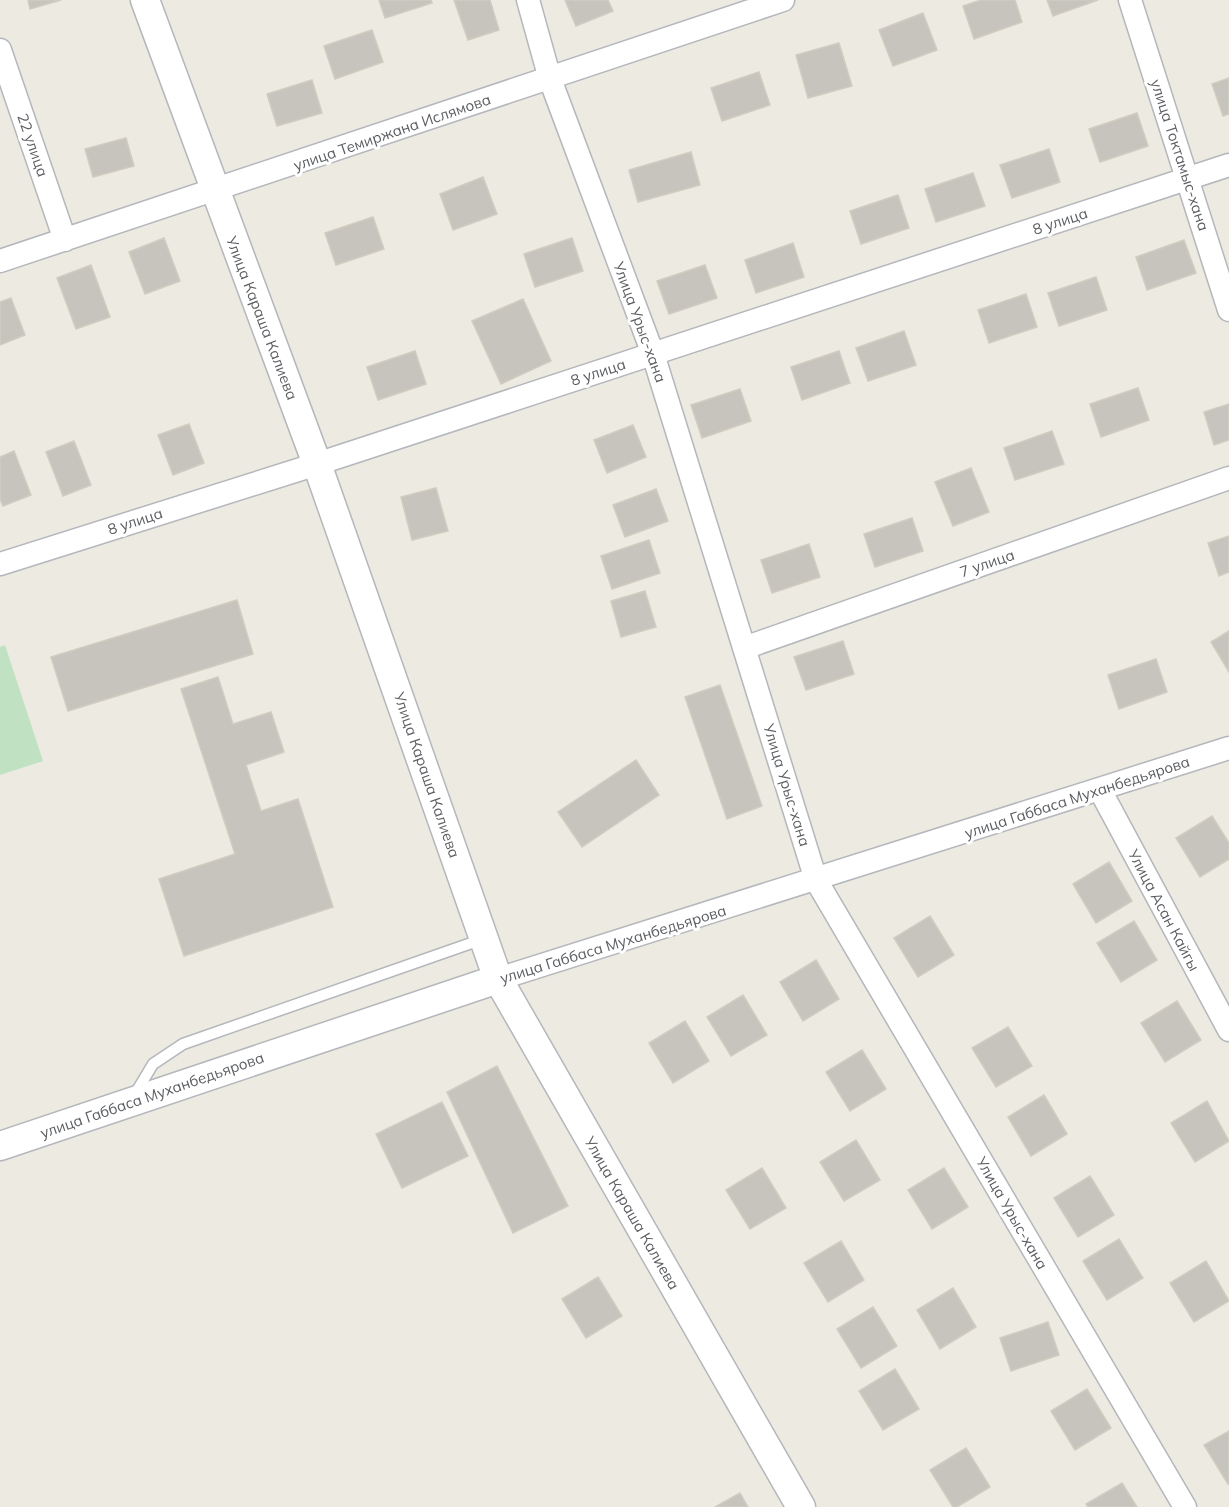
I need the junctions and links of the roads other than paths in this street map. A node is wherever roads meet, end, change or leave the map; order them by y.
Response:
1 (145, 0) edge
2 (528, 0) edge
3 (783, 0) edge
4 (1131, 0) edge
5 (0, 50) edge
6 (550, 79) junction
7 (1229, 165) edge
8 (1187, 179) junction
9 (214, 192) junction
10 (65, 240) junction
11 (0, 261) edge
12 (1229, 310) edge
13 (653, 354) junction
14 (317, 464) junction
15 (1229, 478) edge
16 (0, 564) edge
17 (744, 648) junction
18 (1229, 748) edge
19 (1100, 790) junction
20 (816, 880) junction
21 (483, 939) junction
22 (498, 979) junction
23 (1229, 1030) edge
24 (130, 1103) junction
25 (0, 1146) edge
26 (801, 1507) edge
27 (1185, 1507) edge

1 - 9 street, Улица Караша Калиева
2 - 6 street, Улица Урыс-хана
3 - 6 street, улица Темиржана Ислямова
4 - 8 street, улица Токтамыс-хана
5 - 10 street, 22 улица
6 - 9 street, улица Темиржана Ислямова
6 - 13 street, Улица Урыс-хана
7 - 8 street, 8 улица
8 - 12 street, улица Токтамыс-хана
8 - 13 street, 8 улица
9 - 10 street, улица Темиржана Ислямова
9 - 14 street, Улица Караша Калиева
10 - 11 street, улица Темиржана Ислямова
13 - 14 street, 8 улица
13 - 17 street, Улица Урыс-хана
14 - 16 street, 8 улица
14 - 21 street, Улица Караша Калиева
15 - 17 street, 7 улица
17 - 20 street, Улица Урыс-хана
18 - 19 street, улица Габбаса Муханбедьярова
19 - 20 street, улица Габбаса Муханбедьярова
19 - 23 street, Улица Асан Кайгы
20 - 22 street, улица Габбаса Муханбедьярова
20 - 27 street, Улица Урыс-хана
21 - 22 street, Улица Караша Калиева
21 - 24 lane
22 - 24 street, улица Габбаса Муханбедьярова
22 - 26 street, Улица Караша Калиева
24 - 25 street, улица Габбаса Муханбедьярова

